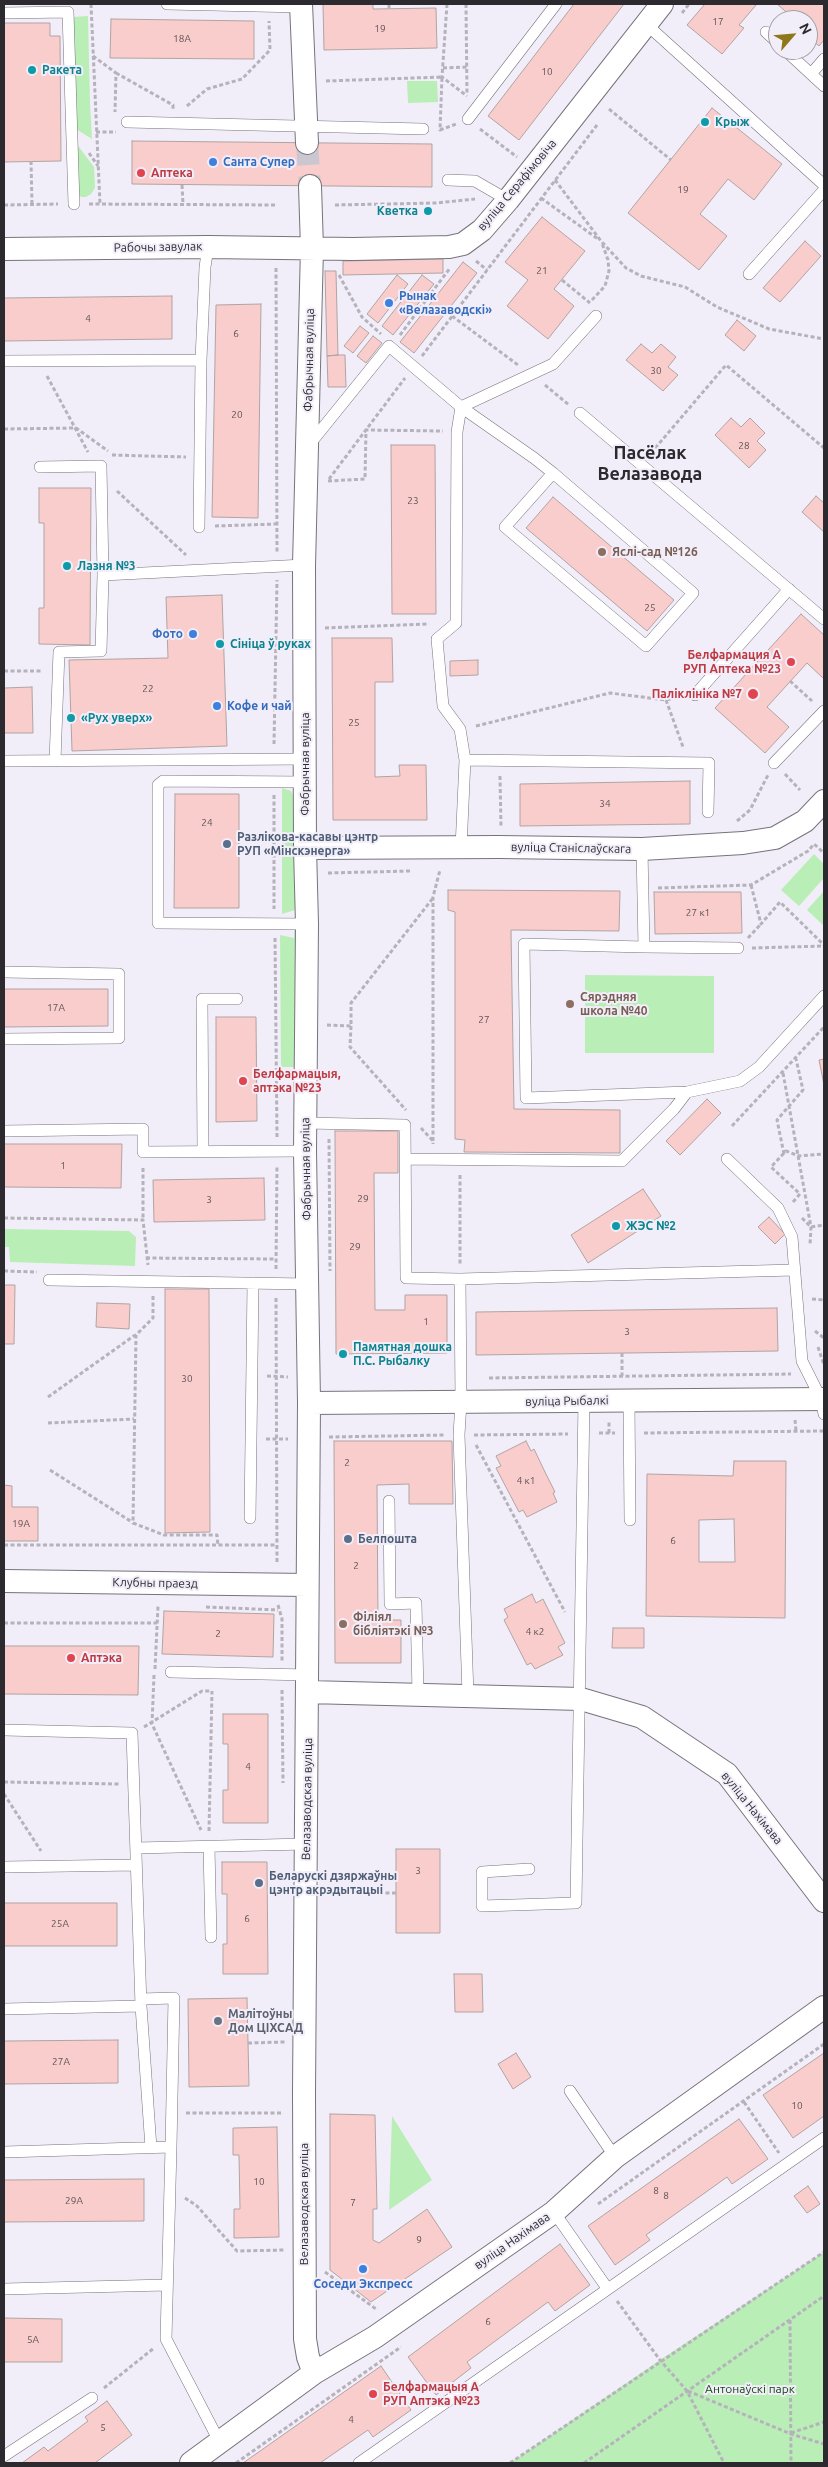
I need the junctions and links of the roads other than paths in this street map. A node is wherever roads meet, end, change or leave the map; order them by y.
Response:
1 (167, 4) edge
2 (556, 4) edge
3 (662, 4) edge
4 (301, 5) edge
5 (4, 13) edge
6 (654, 32) junction
7 (824, 59) edge
8 (796, 60) edge
9 (811, 74) junction
10 (824, 86) edge
11 (468, 120) road end
12 (127, 122) dead end
13 (422, 129) dead end
14 (307, 134) junction
15 (448, 180) dead end
16 (824, 185) edge
17 (310, 186) tunnel mouth
18 (824, 190) edge
19 (508, 200) junction
20 (74, 204) road end
21 (208, 246) junction
22 (312, 248) junction
23 (4, 249) edge
24 (749, 274) dead end
25 (596, 316) dead end
26 (201, 360) junction
27 (4, 361) edge
28 (461, 407) junction
29 (580, 413) dead end
30 (307, 448) junction
31 (40, 467) dead end
32 (552, 473) junction
33 (199, 527) road end
34 (304, 565) junction
35 (103, 576) junction
36 (789, 589) junction
37 (824, 619) edge
38 (695, 694) dead end
39 (824, 711) edge
40 (306, 759) junction
41 (465, 760) junction
42 (4, 761) edge
43 (55, 761) junction
44 (774, 763) road end
45 (306, 782) junction
46 (824, 801) edge
47 (708, 812) dead end
48 (305, 848) junction
49 (461, 848) junction
50 (642, 849) junction
51 (308, 924) junction
52 (644, 947) junction
53 (738, 948) road end
54 (4, 972) edge
55 (824, 996) edge
56 (237, 999) dead end
57 (4, 1039) edge
58 (687, 1092) junction
59 (305, 1123) junction
60 (4, 1131) edge
61 (204, 1151) junction
62 (305, 1151) junction
63 (405, 1159) junction
64 (727, 1159) dead end
65 (794, 1270) junction
66 (460, 1279) junction
67 (49, 1280) dead end
68 (252, 1283) junction
69 (308, 1284) junction
70 (629, 1400) junction
71 (584, 1401) junction
72 (461, 1402) junction
73 (309, 1404) junction
74 (823, 1404) edge
75 (390, 1501) dead end
76 (250, 1518) dead end
77 (630, 1520) dead end
78 (4, 1582) edge
79 (307, 1585) junction
80 (171, 1672) dead end
81 (308, 1683) junction
82 (418, 1694) junction
83 (468, 1695) junction
84 (581, 1699) junction
85 (4, 1730) edge
86 (306, 1844) junction
87 (209, 1847) junction
88 (136, 1848) junction
89 (136, 1865) junction
90 (4, 1867) edge
91 (529, 1869) dead end
92 (824, 1901) edge
93 (211, 1937) dead end
94 (141, 2002) junction
95 (824, 2007) edge
96 (4, 2009) edge
97 (570, 2091) dead end
98 (824, 2138) edge
99 (171, 2147) junction
100 (151, 2148) junction
101 (4, 2152) edge
102 (616, 2157) junction
103 (554, 2212) junction
104 (167, 2285) junction
105 (608, 2288) junction
106 (4, 2289) edge
107 (314, 2373) junction
108 (92, 2398) road end
109 (219, 2441) junction
110 (5, 2459) edge
111 (191, 2463) edge
112 (359, 2463) edge

1 - 4 lane
2 - 11 lane
3 - 6 street, вуліца Серафімовіча
4 - 14 street
5 - 20 lane
6 - 16 lane
6 - 19 street, вуліца Серафімовіча
7 - 9 lane
8 - 9 lane
9 - 10 lane
12 - 14 lane
13 - 14 lane
15 - 19 lane
17 - 22 street, Фабрычная вуліца
18 - 24 lane
19 - 22 street, вуліца Серафімовіча
21 - 22 street, Рабочы завулак
21 - 23 street, Рабочы завулак
21 - 26 lane
22 - 30 street, Фабрычная вуліца
25 - 28 lane
26 - 27 lane
26 - 33 lane
28 - 30 lane
28 - 32 lane
28 - 41 lane
29 - 36 lane
30 - 34 street, Фабрычная вуліца
31 - 35 lane
32 - 32 lane
34 - 35 lane
34 - 40 street, Фабрычная вуліца
35 - 43 lane
36 - 37 lane
36 - 38 lane
39 - 44 lane
40 - 43 lane
40 - 45 street, Фабрычная вуліца
41 - 47 lane
41 - 49 lane
42 - 43 lane
45 - 48 street, Фабрычная вуліца
45 - 51 lane
46 - 50 street, вуліца Станіслаўскага
48 - 49 street, вуліца Станіслаўскага
48 - 51 street, Фабрычная вуліца
49 - 50 street, вуліца Станіслаўскага
50 - 52 lane
51 - 59 street, Фабрычная вуліца
52 - 53 lane
52 - 58 lane
54 - 57 lane
55 - 58 lane
56 - 61 lane
58 - 63 lane
59 - 62 street, Фабрычная вуліца
59 - 63 lane
60 - 61 lane
61 - 62 lane
62 - 69 street, Фабрычная вуліца
63 - 66 lane
64 - 65 lane
65 - 66 lane
65 - 74 lane
66 - 72 lane
67 - 68 lane
68 - 69 lane
68 - 76 lane
69 - 73 street, Фабрычная вуліца
70 - 71 street, вуліца Рыбалкі
70 - 74 street, вуліца Рыбалкі
70 - 77 lane
71 - 72 street, вуліца Рыбалкі
71 - 84 lane
72 - 73 street, вуліца Рыбалкі
72 - 83 lane
73 - 79 street, Велазаводская вуліца
75 - 82 lane
78 - 79 street, Клубны праезд
79 - 81 street, Велазаводская вуліца
80 - 81 lane
81 - 82 street, вуліца Нахімава
81 - 86 street, Велазаводская вуліца
82 - 83 street, вуліца Нахімава
83 - 84 street, вуліца Нахімава
84 - 91 lane
84 - 92 street, вуліца Нахімава
85 - 88 lane
86 - 87 lane
86 - 107 street, Велазаводская вуліца
87 - 88 lane
87 - 93 lane
88 - 89 lane
89 - 90 lane
89 - 94 lane
94 - 96 lane
94 - 99 lane
94 - 100 lane
95 - 102 street, вуліца Нахімава
97 - 102 lane
98 - 105 lane
99 - 100 lane
99 - 104 lane
100 - 101 lane
102 - 103 street, вуліца Нахімава
103 - 105 lane
103 - 107 street, вуліца Нахімава
104 - 106 lane
104 - 109 lane
105 - 112 lane
107 - 109 street, вуліца Нахімава
108 - 110 lane
109 - 111 street, вуліца Нахімава

